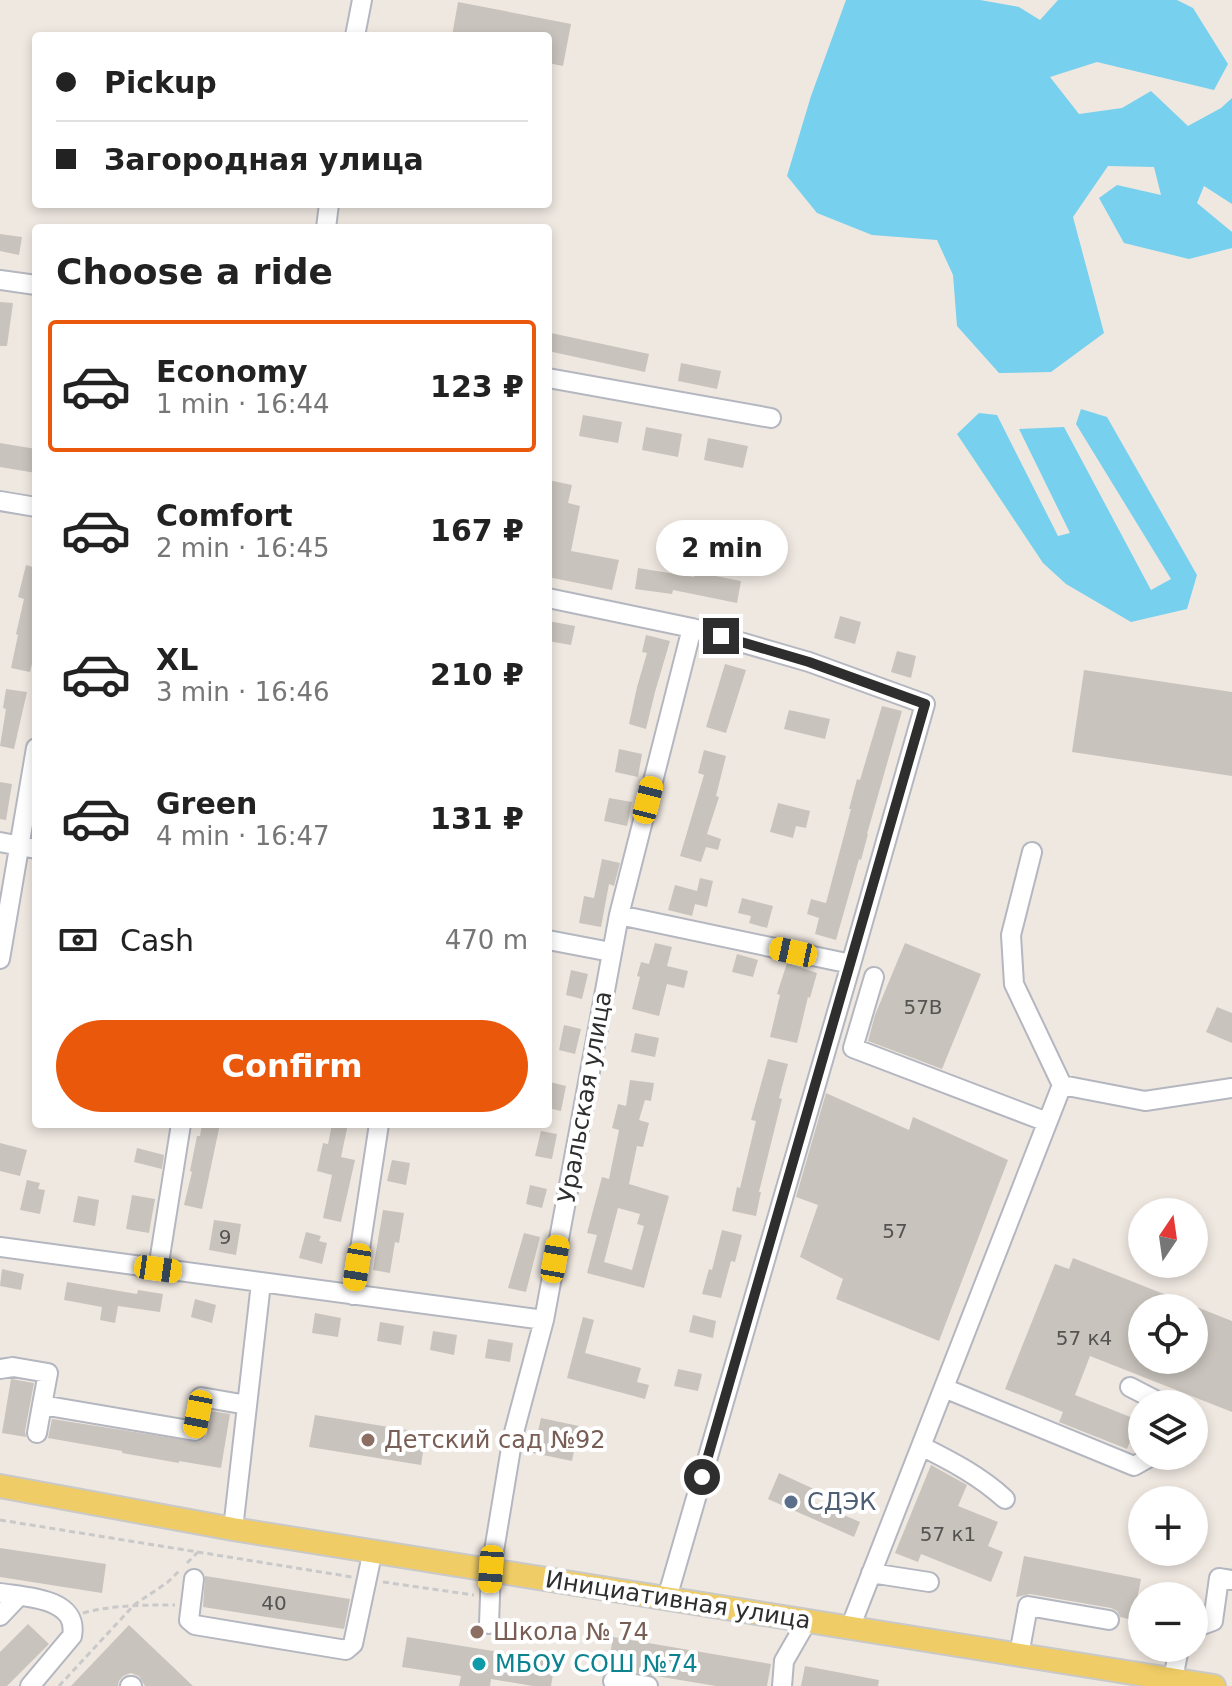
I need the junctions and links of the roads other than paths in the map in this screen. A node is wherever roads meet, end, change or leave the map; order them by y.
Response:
1 (362, 0) edge
2 (356, 32) edge
3 (0, 280) edge
4 (32, 284) edge
5 (552, 379) edge
6 (771, 418) dead end
7 (0, 501) edge
8 (32, 506) edge
9 (552, 599) edge
10 (692, 628) junction
11 (32, 798) edge
12 (0, 842) edge
13 (28, 847) edge
14 (1032, 852) dead end
15 (619, 915) junction
16 (552, 941) edge
17 (611, 952) junction
18 (0, 959) edge
19 (851, 964) junction
20 (874, 977) dead end
21 (1062, 1085) junction
22 (1232, 1088) edge
23 (1047, 1122) junction
24 (180, 1128) edge
25 (378, 1128) edge
26 (0, 1247) edge
27 (158, 1269) junction
28 (261, 1283) junction
29 (353, 1295) junction
30 (544, 1320) junction
31 (0, 1369) edge
32 (1130, 1387) dead end
33 (944, 1388) junction
34 (1136, 1390) edge
35 (42, 1405) junction
36 (247, 1405) junction
37 (37, 1433) dead end
38 (921, 1446) junction
39 (1128, 1464) edge
40 (0, 1486) edge
41 (1005, 1499) dead end
42 (233, 1529) junction
43 (373, 1550) junction
44 (491, 1569) junction
45 (871, 1573) junction
46 (194, 1579) dead end
47 (1232, 1580) edge
48 (929, 1582) dead end
49 (0, 1593) edge
50 (19, 1596) junction
51 (667, 1598) junction
52 (0, 1616) edge
53 (1109, 1620) dead end
54 (807, 1621) junction
55 (1208, 1623) edge
56 (489, 1624) dead end
57 (850, 1628) junction
58 (1019, 1655) junction
59 (1185, 1662) edge
60 (613, 1681) dead end
61 (1194, 1684) edge
62 (30, 1686) edge
63 (648, 1686) edge
64 (782, 1686) edge

1 - 2 street
3 - 4 street
5 - 6 street
7 - 8 street
9 - 10 street
10 - 15 street, Уральская улица
10 - 19 street
11 - 13 street
12 - 13 street
13 - 18 street
14 - 21 street
15 - 17 street, Уральская улица
15 - 19 street
16 - 17 street
17 - 30 street, Уральская улица
19 - 51 street
20 - 23 street
21 - 22 street
21 - 23 street
23 - 33 street
24 - 27 street
25 - 29 street
26 - 27 street
27 - 28 street
28 - 29 street
28 - 36 street
29 - 30 street
30 - 44 street, Уральская улица
31 - 35 street
32 - 34 street
33 - 38 street
33 - 39 street
35 - 36 street
35 - 37 street
36 - 42 street
38 - 41 street
38 - 45 street
40 - 42 main road, Инициативная улица
42 - 43 main road, Инициативная улица
43 - 44 main road, Инициативная улица
43 - 46 street
44 - 51 main road, Инициативная улица
44 - 56 street, Уральская улица
45 - 48 street
45 - 57 street
47 - 55 street
49 - 50 street
50 - 52 street
50 - 62 street
51 - 54 main road, Инициативная улица
53 - 58 street
54 - 57 main road, Инициативная улица
54 - 64 street
57 - 58 main road, Инициативная улица
58 - 61 main road, Инициативная улица
59 - 61 street
60 - 63 street

